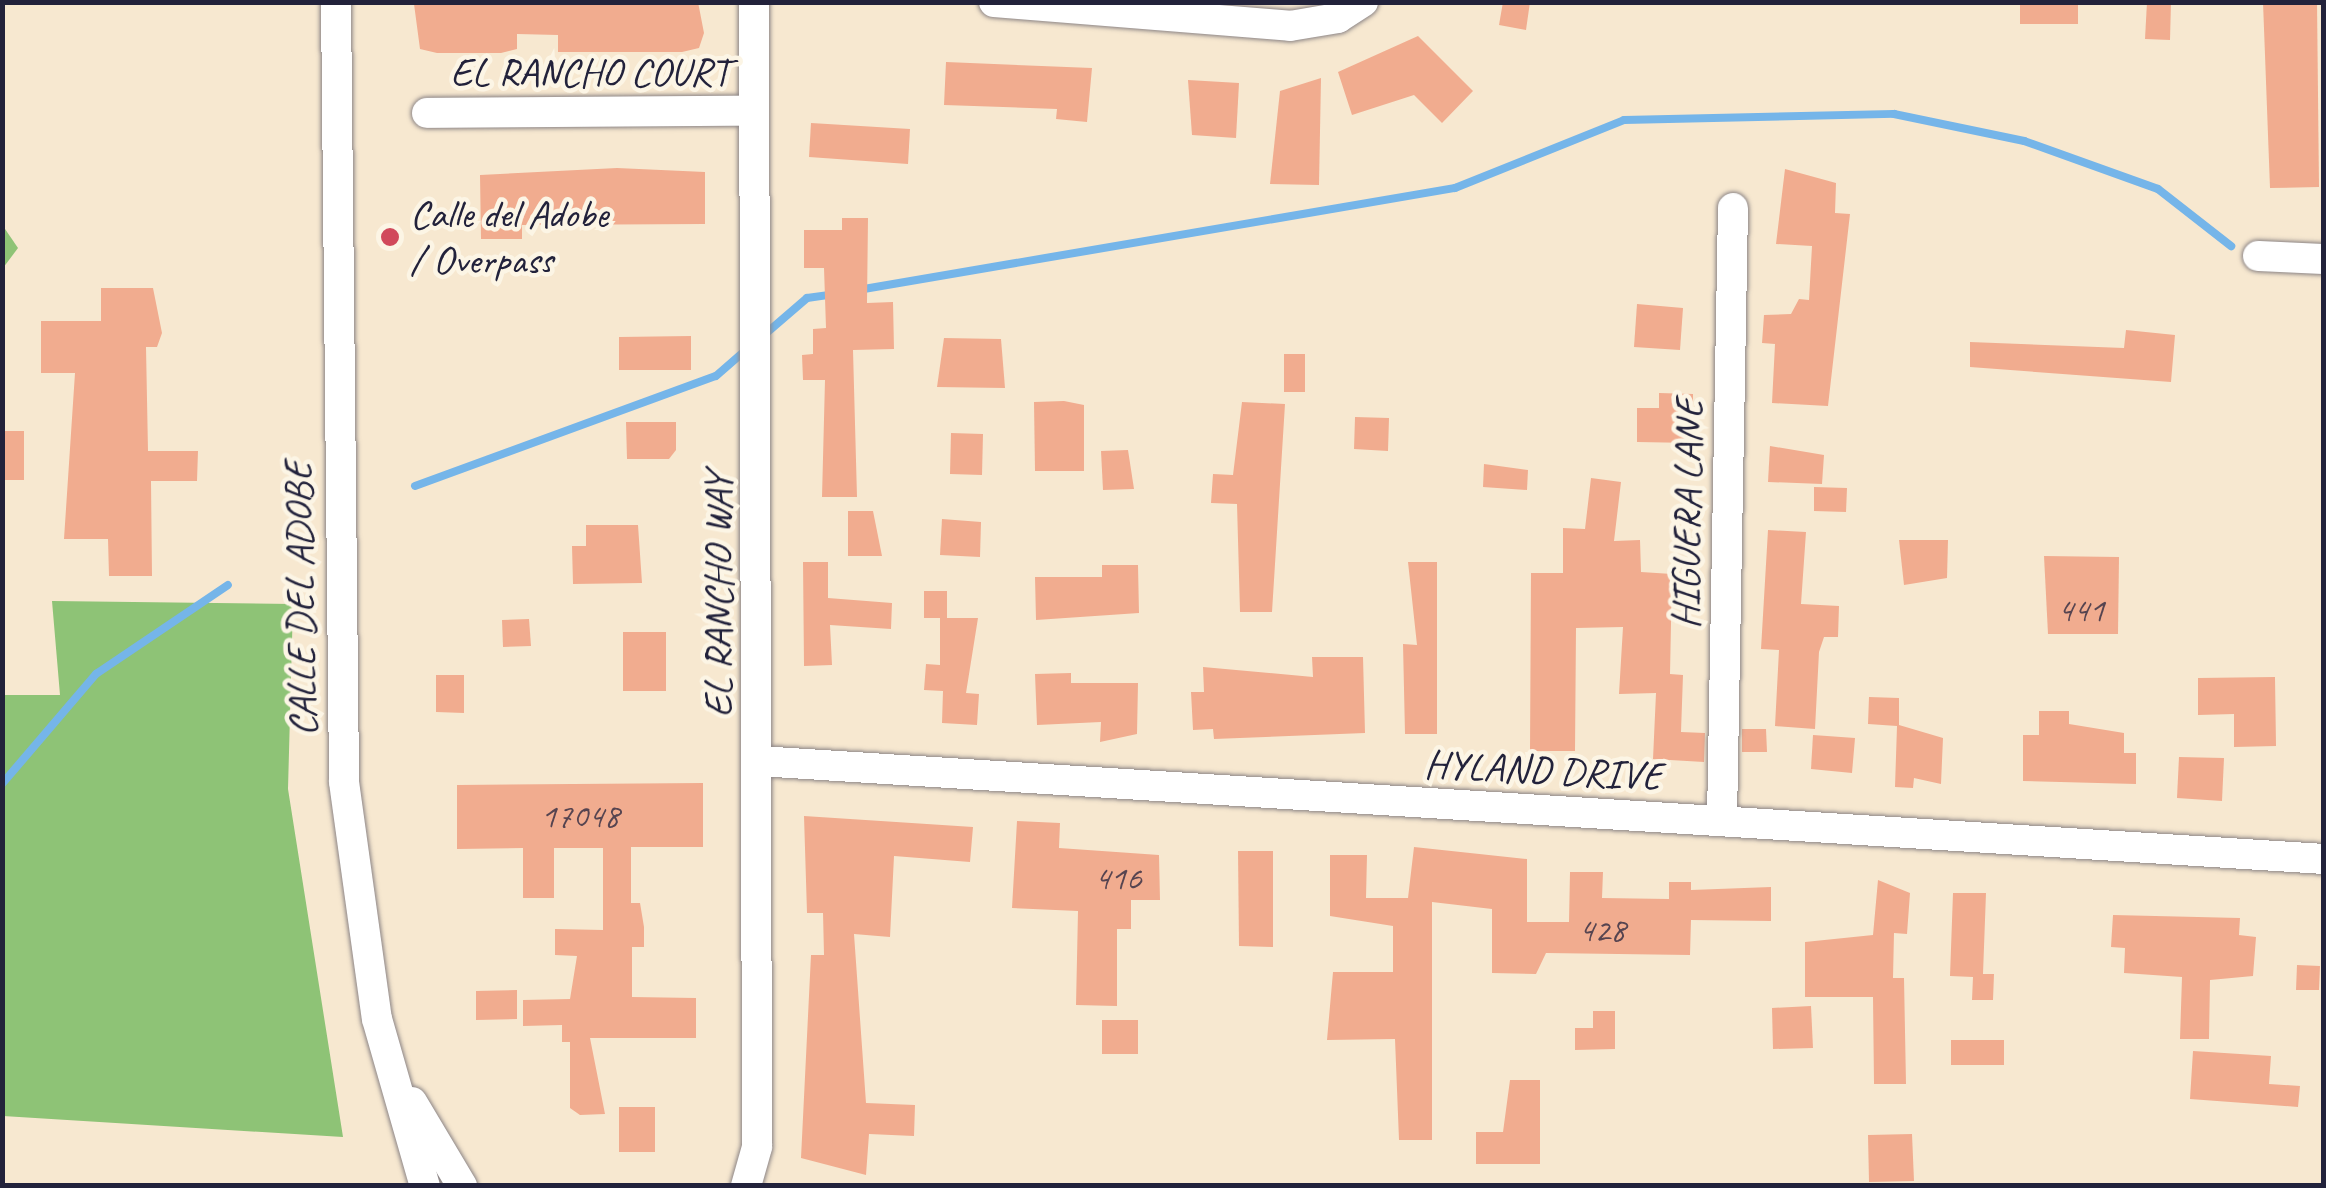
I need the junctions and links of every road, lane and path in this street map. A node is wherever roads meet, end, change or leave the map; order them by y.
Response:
1 (336, 2) edge
2 (754, 2) edge
3 (994, 2) edge
4 (1363, 2) edge
5 (753, 112) junction
6 (427, 113) dead end
7 (1733, 208) dead end
8 (2258, 256) dead end
9 (2324, 259) edge
10 (758, 761) junction
11 (1722, 820) junction
12 (2324, 859) edge
13 (377, 1019) junction
14 (426, 1186) edge
15 (462, 1186) edge
16 (746, 1186) edge

1 - 13 street, CALLE DEL ADOBE
2 - 5 street, EL RANCHO WAY
3 - 4 street
5 - 6 street, EL RANCHO COURT
5 - 10 street, EL RANCHO WAY
7 - 11 street, HIGUERA LANE
8 - 9 street
10 - 11 street, HYLAND DRIVE
10 - 16 street, EL RANCHO WAY
11 - 12 street, HYLAND DRIVE
13 - 14 street, CALLE DEL ADOBE
13 - 15 street

